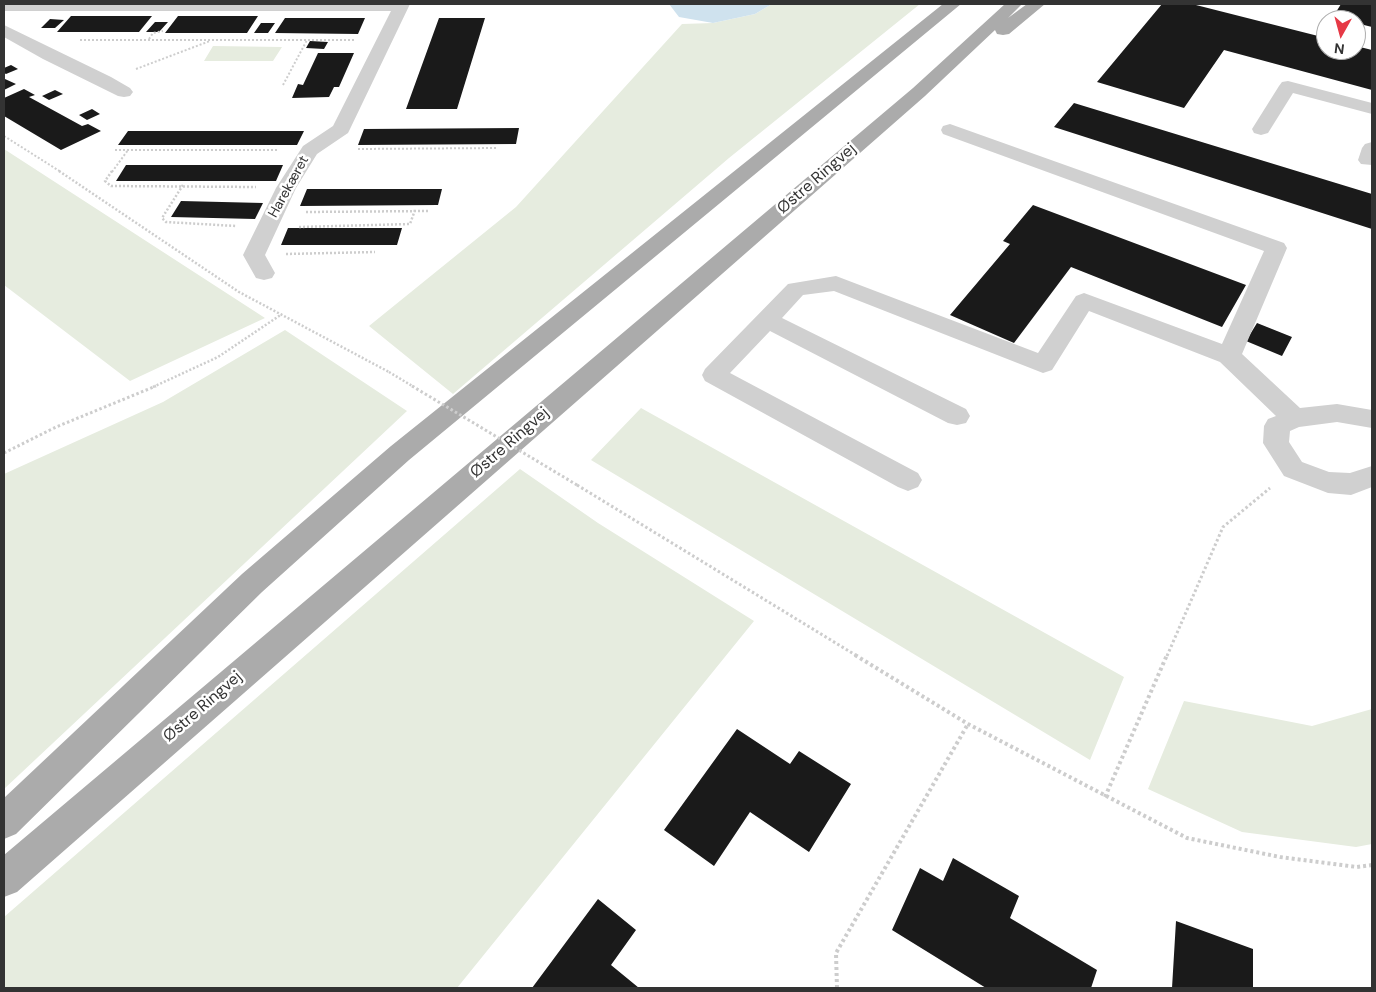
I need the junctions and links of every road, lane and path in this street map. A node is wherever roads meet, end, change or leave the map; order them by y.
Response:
1 (942, 4) edge
2 (953, 4) edge
3 (1014, 4) edge
4 (1037, 4) edge
5 (402, 5) edge
6 (4, 6) edge
7 (4, 30) edge
8 (920, 32) junction
9 (213, 40) junction
10 (307, 40) junction
11 (386, 40) junction
12 (39, 50) junction
13 (105, 81) junction
14 (283, 85) dead end
15 (124, 92) dead end
16 (919, 92) junction
17 (1372, 109) edge
18 (1262, 129) dead end
19 (950, 130) dead end
20 (4, 136) edge
21 (498, 148) dead end
22 (115, 150) dead end
23 (128, 150) junction
24 (310, 150) junction
25 (183, 185) junction
26 (286, 188) junction
27 (415, 210) junction
28 (428, 211) dead end
29 (270, 220) junction
30 (375, 252) dead end
31 (254, 255) junction
32 (264, 273) dead end
33 (282, 313) junction
34 (766, 320) junction
35 (1229, 356) junction
36 (957, 416) dead end
37 (1295, 418) junction
38 (1372, 419) edge
39 (4, 453) edge
40 (1293, 469) junction
41 (1372, 476) edge
42 (908, 480) dead end
43 (968, 724) junction
44 (1105, 797) junction
45 (4, 822) edge
46 (1372, 865) edge
47 (4, 879) edge
48 (837, 988) edge

1 - 8 main road
2 - 8 main road
3 - 16 main road, Østre Ringvej
4 - 16 main road
5 - 6 street, Harekæret
5 - 11 street, Harekæret
7 - 12 street
8 - 45 main road
9 - 10 path
9 - 12 path
9 - 13 path
10 - 11 path
10 - 14 path
11 - 24 street, Harekæret
12 - 13 street
13 - 15 street
16 - 47 main road, Østre Ringvej
17 - 18 street
19 - 35 street
20 - 33 path
21 - 24 path
22 - 23 path
23 - 24 path
23 - 25 path
24 - 26 street, Harekæret
25 - 26 path
25 - 29 path
26 - 29 street, Harekæret
27 - 28 path
27 - 29 path
27 - 29 path
29 - 31 street, Harekæret
30 - 31 path
31 - 32 street
33 - 39 path
33 - 43 path, bridge
34 - 35 street
34 - 36 street
34 - 42 street
35 - 37 street
37 - 38 street
37 - 40 street
40 - 41 street
40 - 44 path
43 - 44 path
43 - 48 path
44 - 46 path

